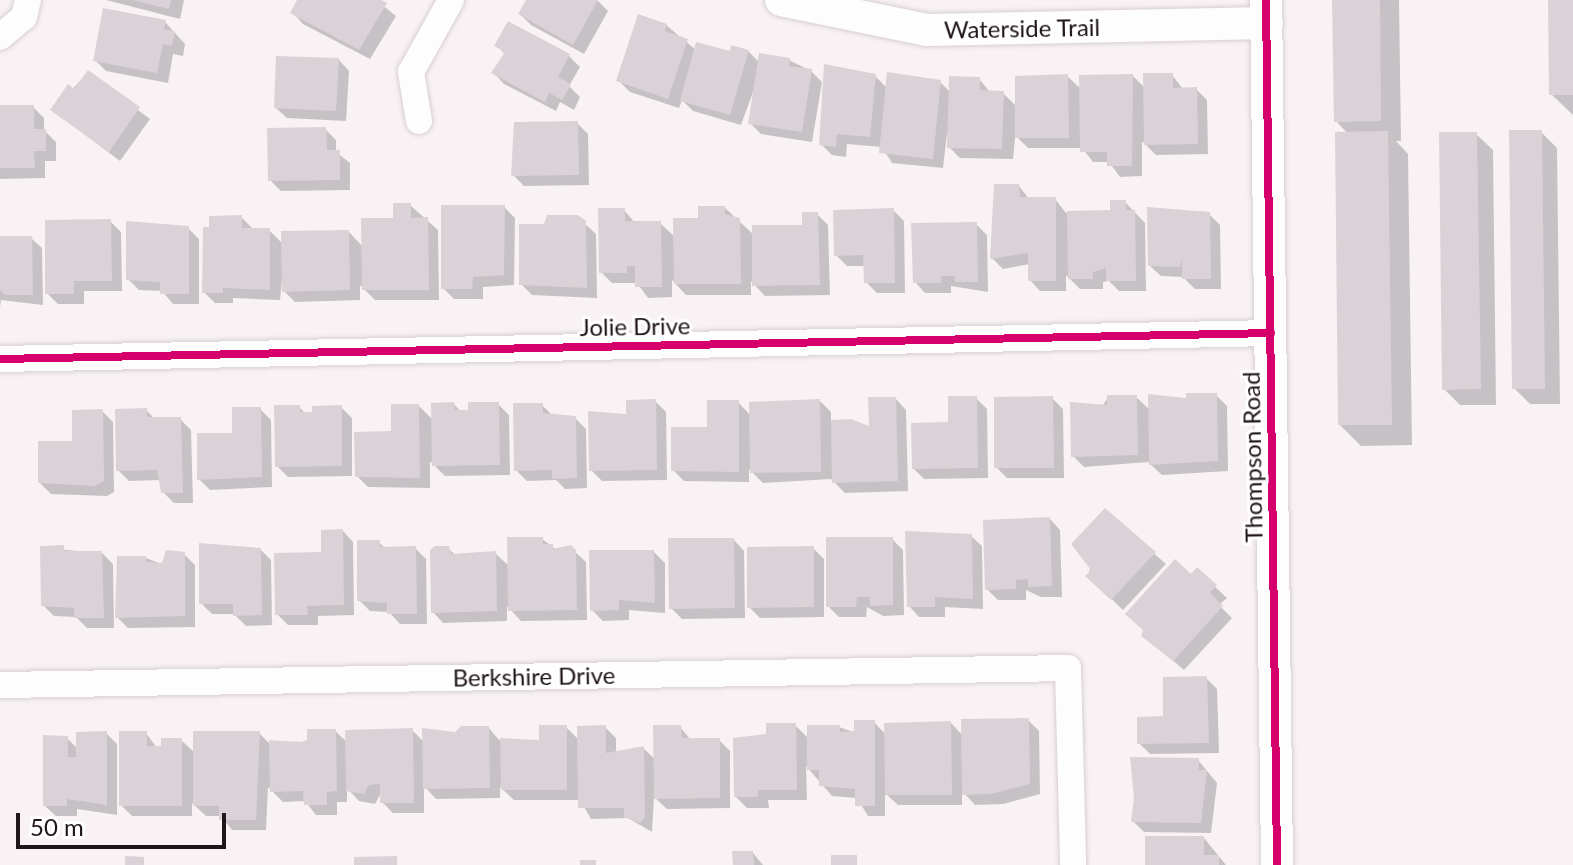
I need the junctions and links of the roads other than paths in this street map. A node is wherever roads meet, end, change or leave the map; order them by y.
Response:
1 (28, 0) edge
2 (451, 0) edge
3 (781, 0) edge
4 (1266, 12) edge
5 (0, 37) edge
6 (419, 121) dead end
7 (1271, 333) junction
8 (0, 359) edge
9 (0, 685) edge
10 (1073, 865) edge
11 (1277, 865) edge

1 - 5 street
2 - 6 street
3 - 4 street, Waterside Trail
4 - 7 street, Thompson Road
7 - 8 street, Jolie Drive
7 - 11 street, Thompson Road
9 - 10 street, Berkshire Drive

